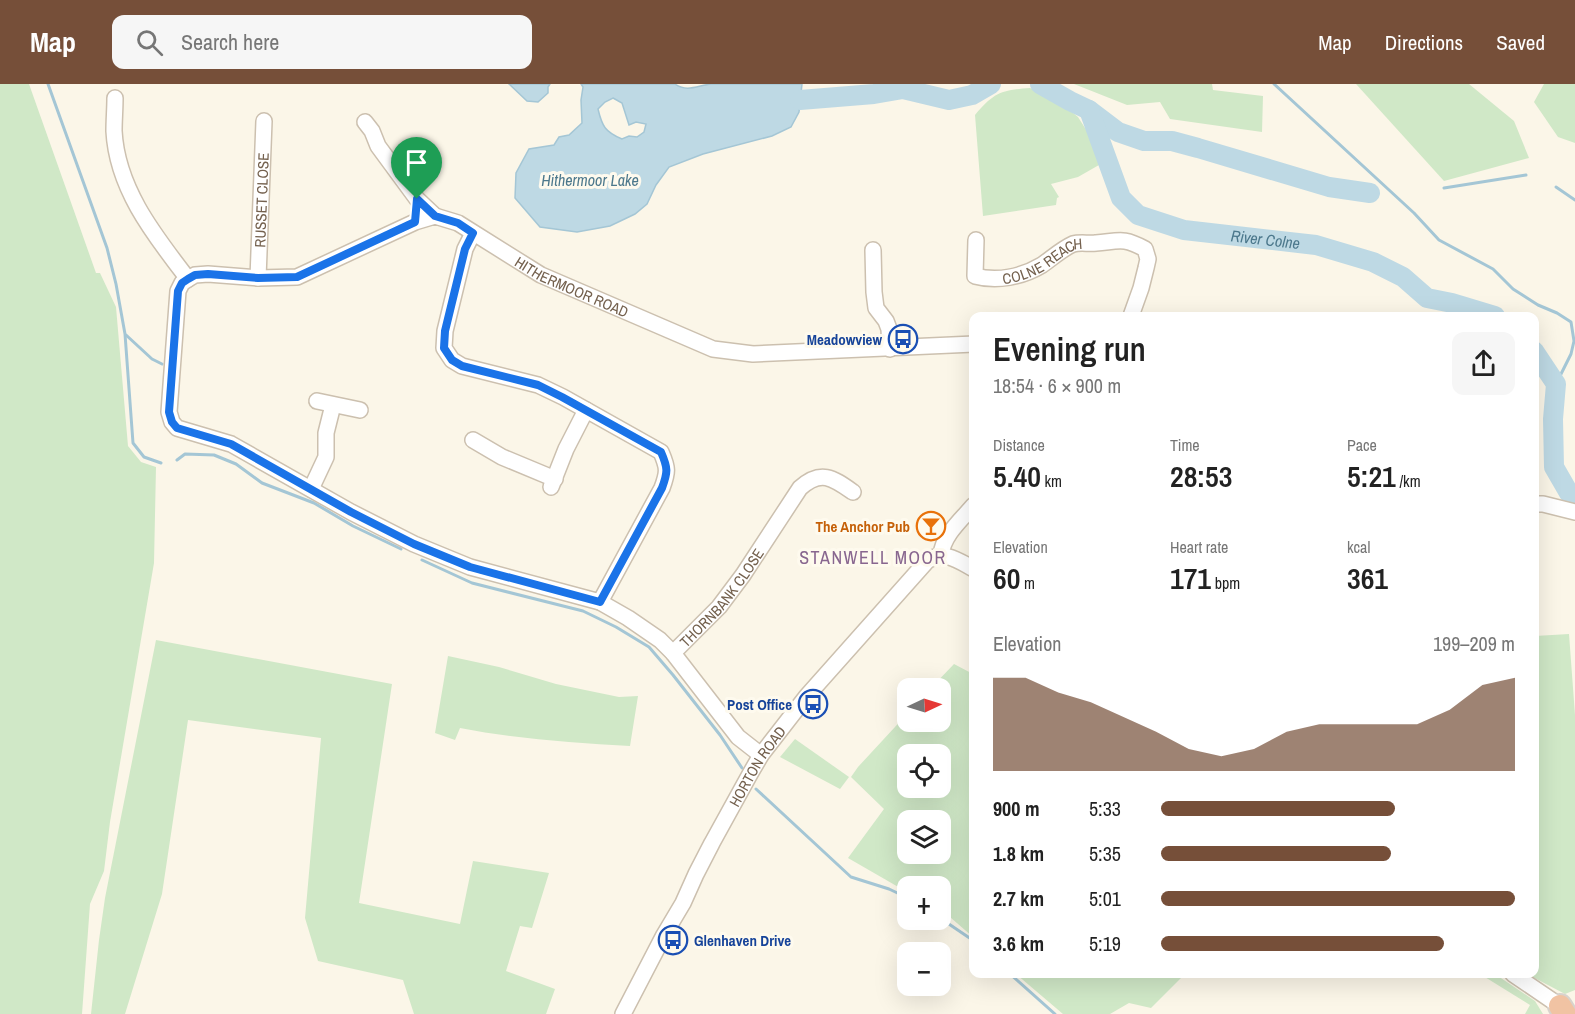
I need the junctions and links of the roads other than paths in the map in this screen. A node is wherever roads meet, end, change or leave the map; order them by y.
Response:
1 (115, 98) dead end
2 (264, 121) dead end
3 (365, 122) dead end
4 (417, 199) junction
5 (435, 216) junction
6 (415, 222) junction
7 (473, 233) junction
8 (976, 240) dead end
9 (873, 250) dead end
10 (258, 278) junction
11 (188, 279) junction
12 (1132, 312) edge
13 (969, 344) edge
14 (890, 349) junction
15 (317, 401) dead end
16 (333, 405) junction
17 (360, 410) dead end
18 (586, 410) junction
19 (473, 440) dead end
20 (311, 489) junction
21 (853, 492) dead end
22 (1539, 504) edge
23 (969, 511) edge
24 (1575, 512) edge
25 (941, 555) junction
26 (969, 566) edge
27 (600, 602) junction
28 (672, 653) junction
29 (762, 755) junction
30 (1519, 978) edge
31 (1563, 1010) edge
32 (623, 1014) edge

1 - 11 street
2 - 10 street, RUSSET CLOSE
3 - 4 street
4 - 5 street
4 - 6 street
5 - 6 street
5 - 7 street, HITHERMOOR ROAD
6 - 10 street
7 - 14 street, HITHERMOOR ROAD
7 - 18 street
8 - 12 street, COLNE REACH
9 - 14 street
10 - 11 street
11 - 20 street
13 - 14 street, HITHERMOOR ROAD
15 - 16 street
16 - 17 street
16 - 20 street
18 - 19 street
18 - 27 street
20 - 27 street
21 - 28 street, THORNBANK CLOSE
22 - 24 street
23 - 25 street
25 - 26 street
25 - 29 street, HORTON ROAD
27 - 28 street
28 - 29 street
29 - 32 street, HORTON ROAD
30 - 31 street

